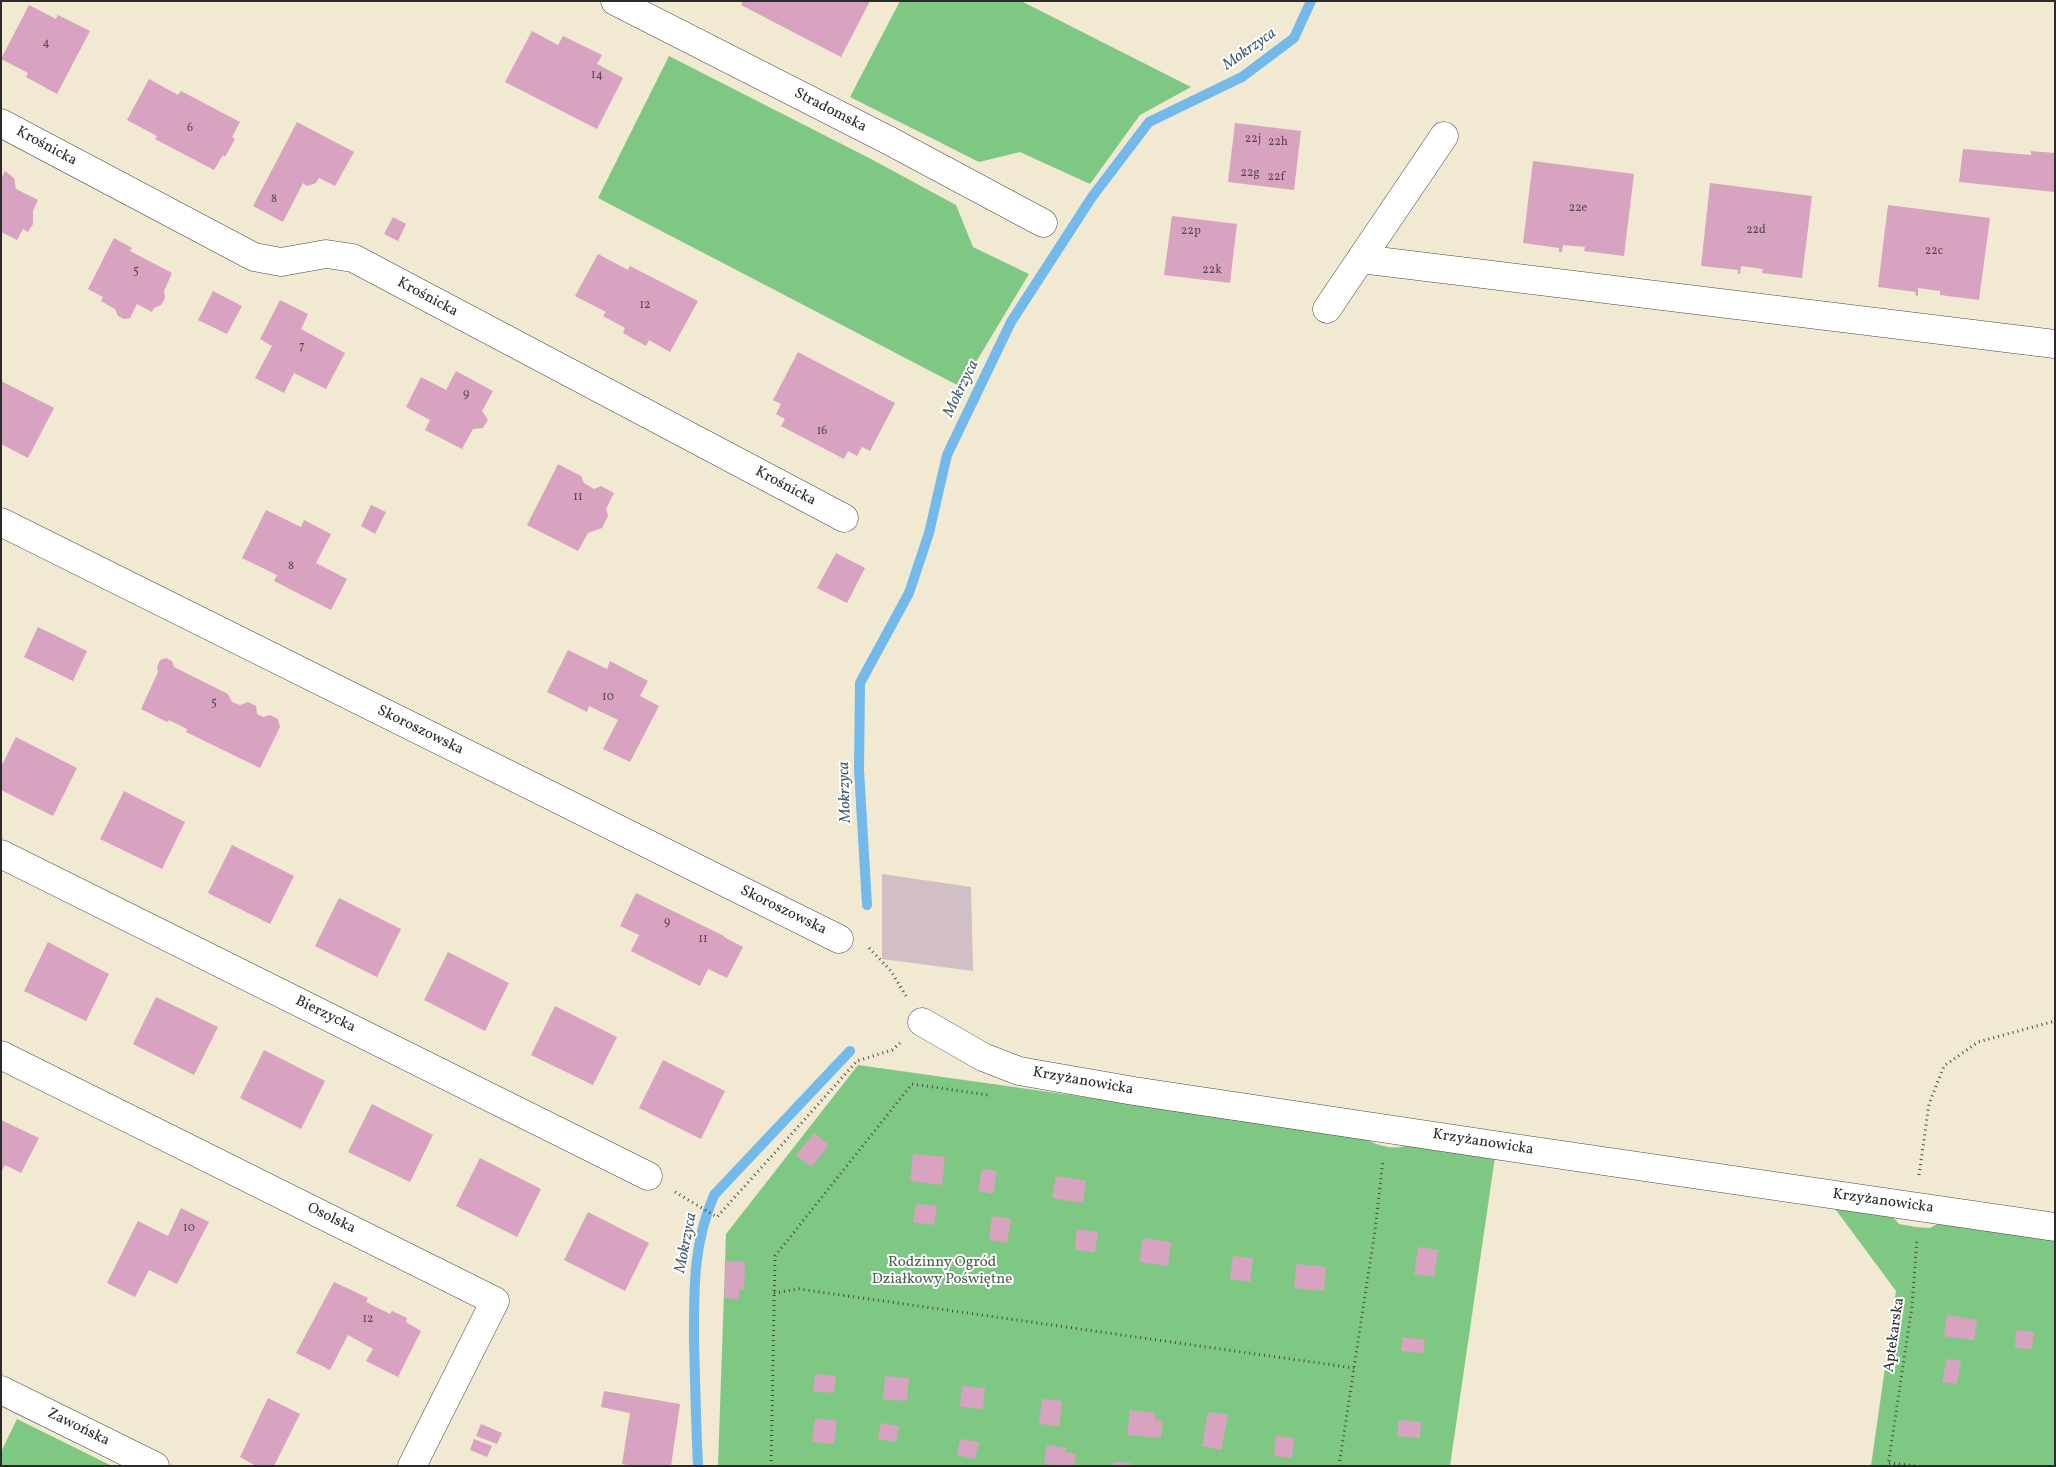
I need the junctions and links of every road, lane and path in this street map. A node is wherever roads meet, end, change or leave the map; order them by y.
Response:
1 (615, 1) edge
2 (1, 123) edge
3 (1444, 136) dead end
4 (1043, 223) dead end
5 (1360, 259) junction
6 (1327, 309) dead end
7 (2055, 344) edge
8 (844, 518) dead end
9 (1, 522) edge
10 (1, 854) edge
11 (839, 939) joint
12 (2055, 1021) edge
13 (922, 1022) junction
14 (1, 1055) edge
15 (990, 1095) dead end
16 (1392, 1128) junction
17 (1376, 1156) dead end
18 (1384, 1159) junction
19 (648, 1176) dead end
20 (698, 1204) dead end
21 (1914, 1207) junction
22 (2055, 1227) edge
23 (774, 1293) junction
24 (1354, 1368) junction
25 (1, 1390) edge
26 (1888, 1464) edge
27 (155, 1466) edge
28 (412, 1466) edge
29 (771, 1466) edge
30 (1339, 1466) edge
31 (1916, 1466) edge

1 - 4 street, Stradomska
2 - 8 street, Krośnicka
3 - 5 street
5 - 6 street
5 - 7 street
9 - 11 street, Skoroszowska
10 - 19 street, Bierzycka
11 - 13 path
12 - 21 path, Aptekarska
13 - 16 street, Krzyżanowicka
13 - 20 path
14 - 28 street, Osolska
15 - 23 path
16 - 18 path
16 - 21 street, Krzyżanowicka
17 - 18 path
18 - 24 path
21 - 22 street, Krzyżanowicka
21 - 26 path, Aptekarska
23 - 24 path
23 - 29 path
24 - 30 path
25 - 27 street, Zawońska
26 - 31 path

